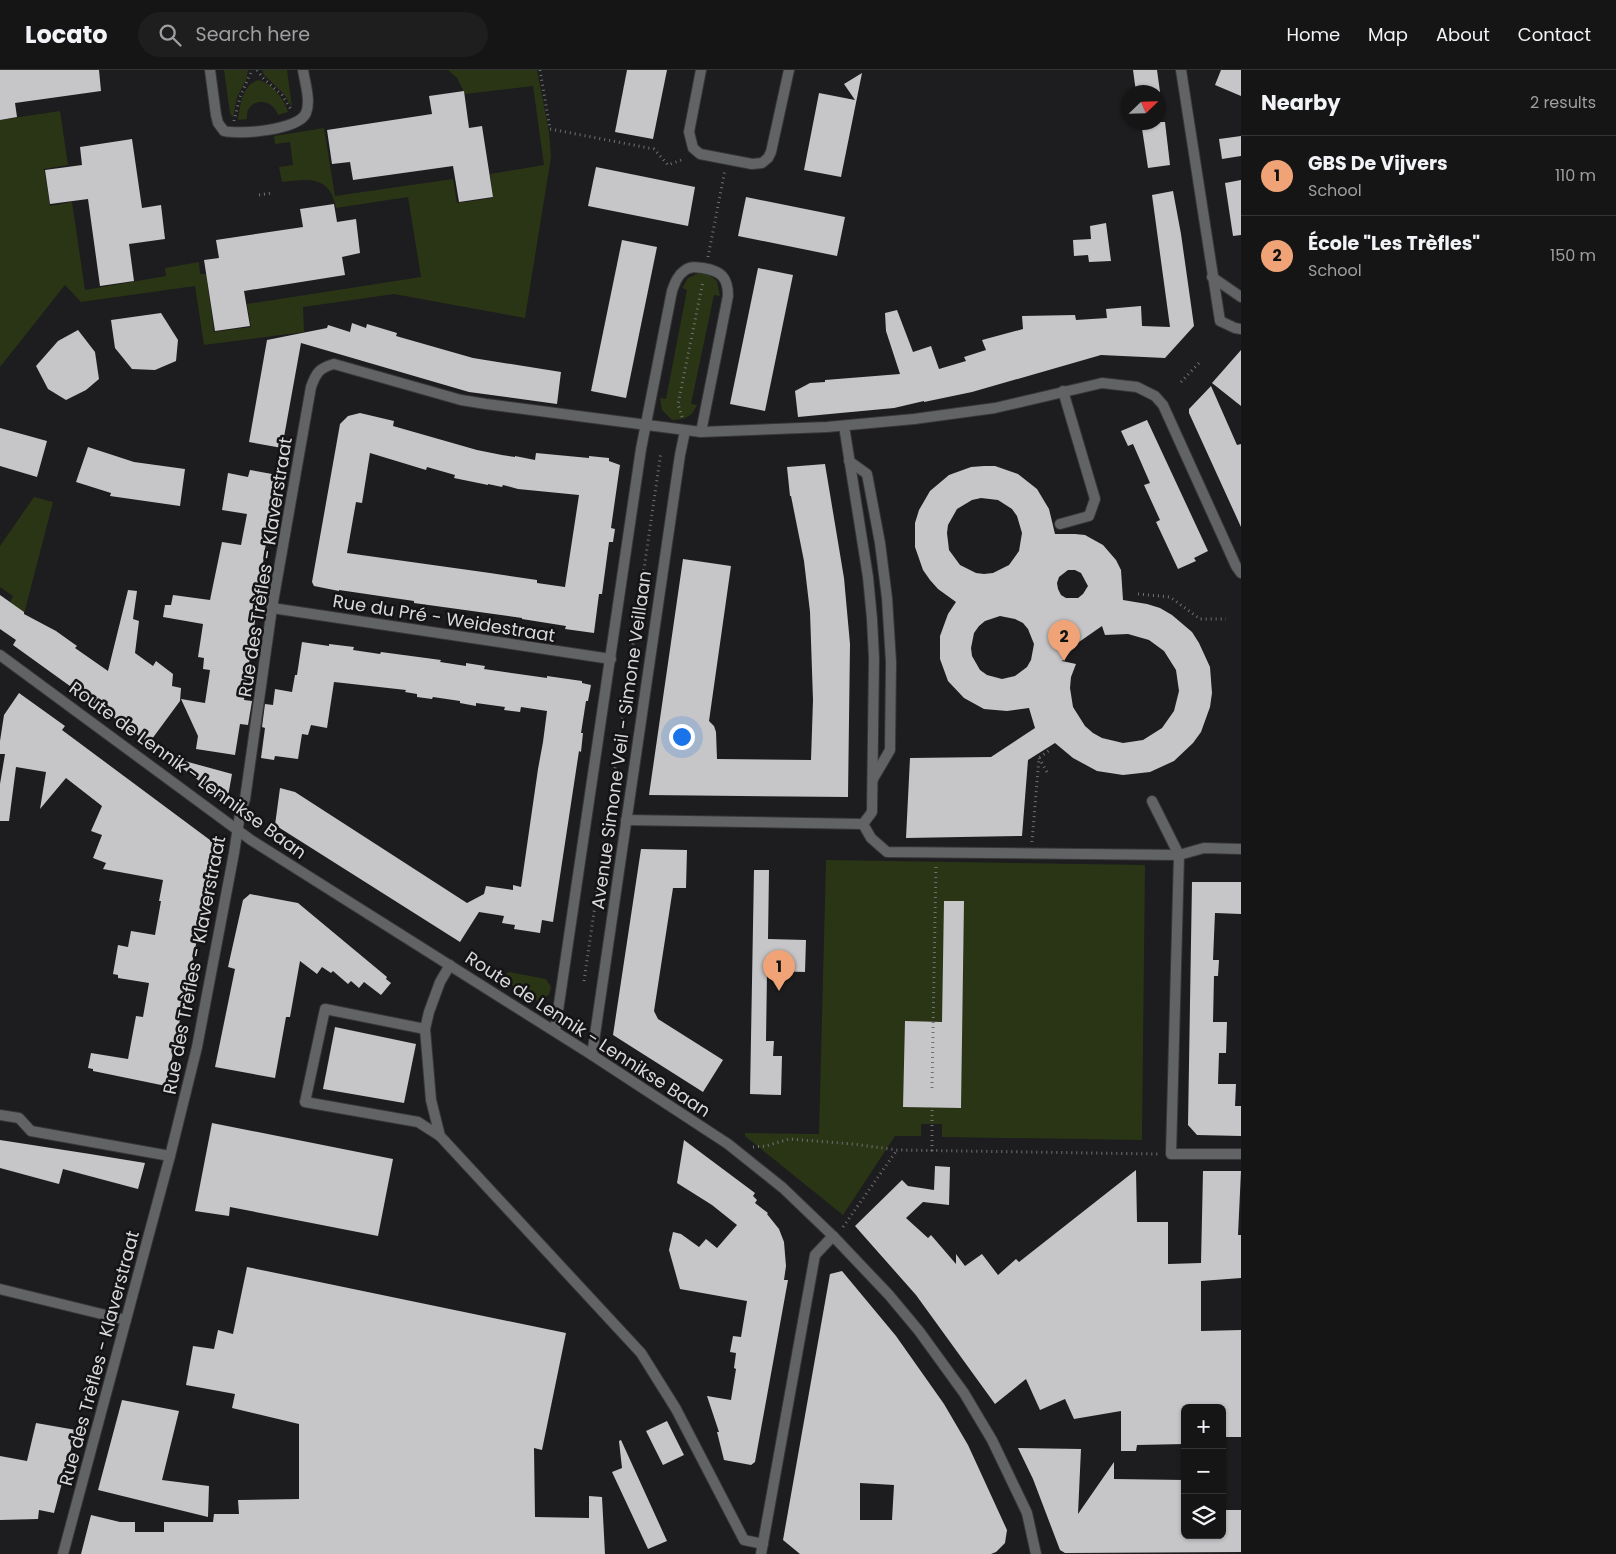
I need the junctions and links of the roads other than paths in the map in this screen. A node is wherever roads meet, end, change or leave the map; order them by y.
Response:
1 (210, 70) edge
2 (303, 70) edge
3 (701, 70) edge
4 (789, 70) edge
5 (1181, 70) edge
6 (1212, 277) junction
7 (1241, 297) edge
8 (1241, 329) edge
9 (1063, 391) junction
10 (646, 425) junction
11 (844, 426) junction
12 (685, 431) junction
13 (701, 432) junction
14 (849, 461) junction
15 (1060, 524) dead end
16 (1241, 573) edge
17 (272, 608) junction
18 (0, 655) edge
19 (611, 659) junction
20 (873, 779) junction
21 (1152, 801) dead end
22 (626, 820) junction
23 (863, 824) junction
24 (238, 830) junction
25 (1241, 849) edge
26 (1179, 855) junction
27 (450, 965) junction
28 (425, 1029) junction
29 (555, 1031) junction
30 (592, 1055) junction
31 (0, 1115) edge
32 (440, 1136) junction
33 (1241, 1154) edge
34 (170, 1156) junction
35 (833, 1236) junction
36 (0, 1289) edge
37 (126, 1320) junction
38 (762, 1549) edge
39 (63, 1554) edge
40 (1036, 1554) edge

1 - 2 street
3 - 4 street
5 - 6 street
6 - 7 street
6 - 8 street
9 - 11 street
9 - 15 street
9 - 16 street
10 - 12 street
10 - 13 street, Avenue Simone Veil - Simone Veillaan
10 - 17 street, Rue des Trèfles - Klaverstraat
10 - 19 street, Avenue Simone Veil - Simone Veillaan
11 - 13 street
11 - 14 street
12 - 13 street
12 - 22 street, Avenue Simone Veil - Simone Veillaan
14 - 20 street
14 - 20 street
17 - 19 street, Rue du Pré - Weidestraat
17 - 24 street, Rue des Trèfles - Klaverstraat
18 - 24 street, Route de Lennik - Lennikse Baan
19 - 29 street, Avenue Simone Veil - Simone Veillaan
20 - 23 street
21 - 26 street
22 - 23 street
22 - 30 street, Avenue Simone Veil - Simone Veillaan
23 - 26 street
24 - 27 street, Route de Lennik - Lennikse Baan
24 - 34 street, Rue des Trèfles - Klaverstraat
25 - 26 street
26 - 33 street
27 - 28 street
27 - 29 street, Route de Lennik - Lennikse Baan
28 - 32 street
28 - 32 street
29 - 30 street, Route de Lennik - Lennikse Baan
30 - 35 street, Route de Lennik - Lennikse Baan
31 - 34 street
32 - 38 street
34 - 37 street, Rue des Trèfles - Klaverstraat
35 - 38 street
35 - 40 street, Route de Lennik - Lennikse Baan
36 - 37 street
37 - 39 street, Rue des Trèfles - Klaverstraat

